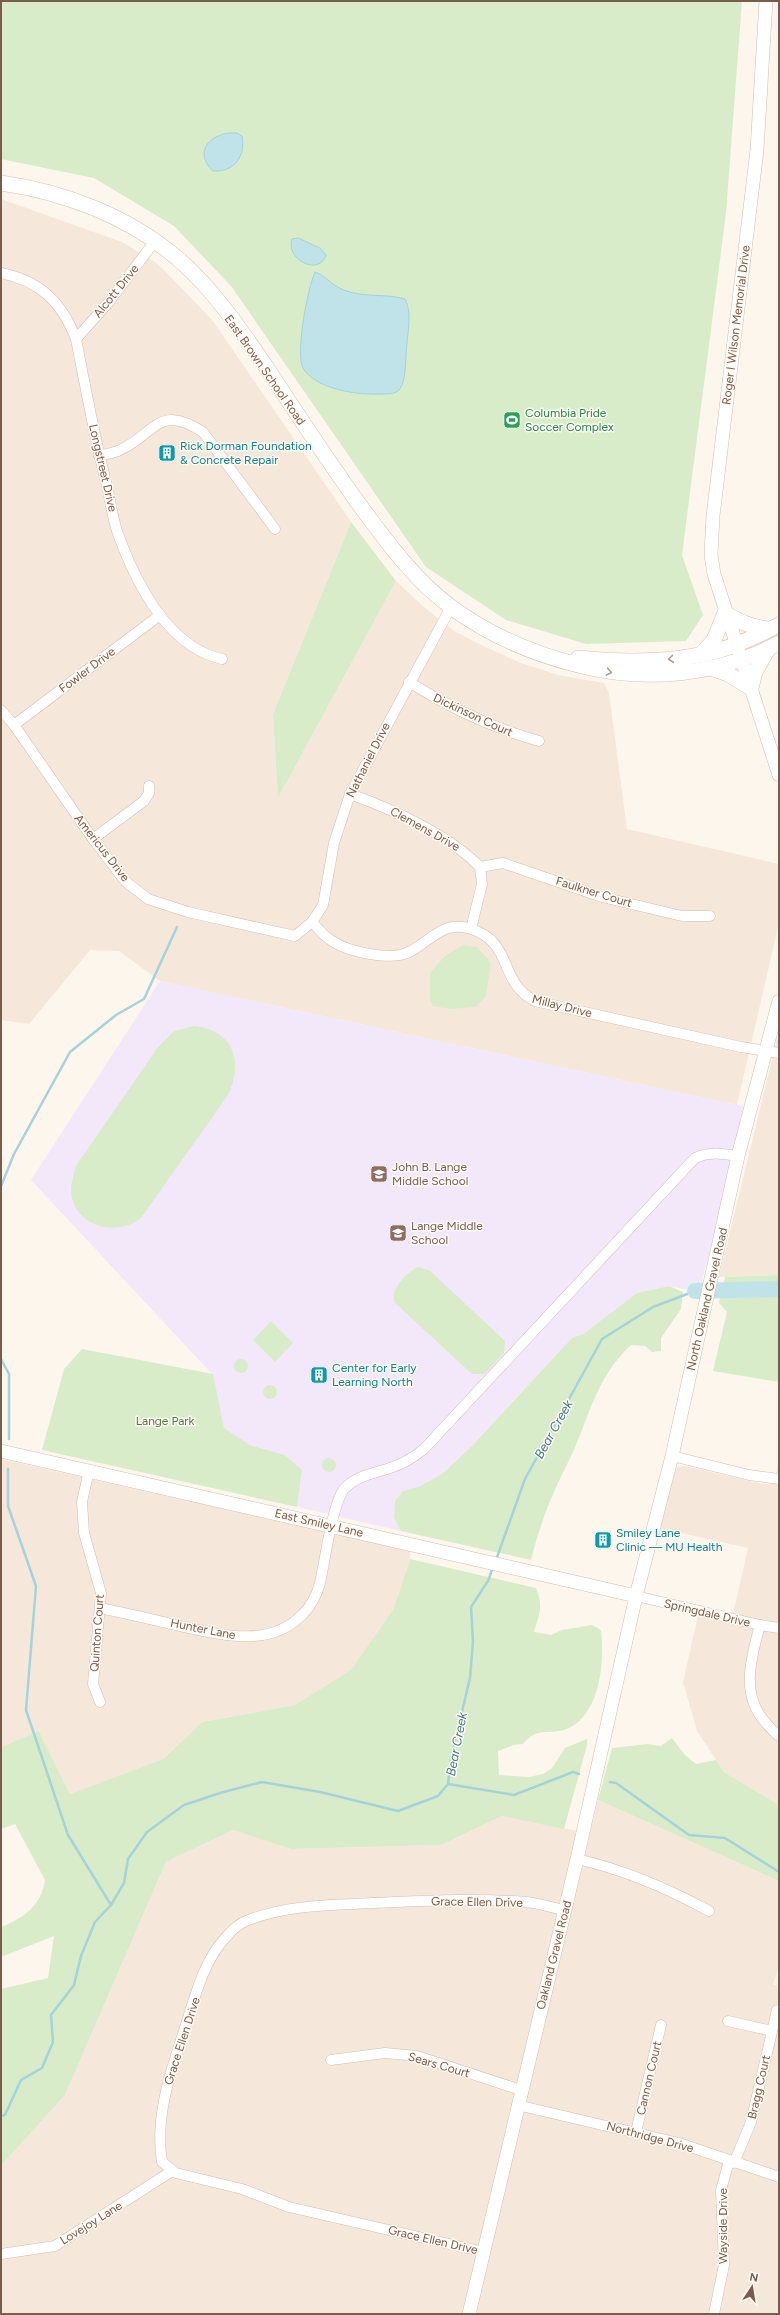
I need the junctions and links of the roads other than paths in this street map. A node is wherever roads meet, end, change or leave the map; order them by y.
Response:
1 (766, 1) edge
2 (1, 183) edge
3 (155, 241) junction
4 (1, 273) edge
5 (76, 339) junction
6 (99, 456) junction
7 (274, 529) dead end
8 (451, 607) junction
9 (725, 613) junction
10 (160, 615) junction
11 (775, 627) edge
12 (736, 644) junction
13 (773, 646) edge
14 (222, 659) dead end
15 (742, 660) junction
16 (705, 661) junction
17 (409, 682) junction
18 (751, 688) junction
19 (1, 710) edge
20 (14, 725) junction
21 (540, 741) dead end
22 (779, 775) edge
23 (149, 786) dead end
24 (350, 794) junction
25 (93, 840) junction
26 (480, 867) junction
27 (710, 916) dead end
28 (312, 922) junction
29 (471, 929) junction
30 (779, 1002) edge
31 (773, 1052) edge
32 (738, 1156) junction
33 (1, 1451) edge
34 (672, 1456) junction
35 (89, 1470) junction
36 (779, 1478) edge
37 (332, 1527) junction
38 (636, 1596) junction
39 (100, 1608) junction
40 (760, 1625) junction
41 (779, 1628) edge
42 (100, 1702) dead end
43 (779, 1736) edge
44 (577, 1859) junction
45 (565, 1910) junction
46 (709, 1911) dead end
47 (777, 2010) dead end
48 (728, 2021) dead end
49 (661, 2025) dead end
50 (772, 2031) junction
51 (331, 2060) dead end
52 (521, 2090) junction
53 (518, 2105) junction
54 (636, 2132) junction
55 (731, 2162) junction
56 (172, 2171) junction
57 (779, 2178) edge
58 (484, 2252) junction
59 (1, 2254) edge
60 (469, 2314) edge
61 (714, 2314) edge

1 - 9 street, Roger I Wilson Memorial Drive
2 - 3 main road, East Brown School Road
3 - 5 street, Alcott Drive
3 - 8 main road, East Brown School Road
4 - 5 street, Longstreet Drive
5 - 6 street, Longstreet Drive
6 - 7 street
6 - 10 street, Longstreet Drive
8 - 16 main road, East Brown School Road
8 - 17 street, Nathaniel Drive
9 - 11 main road
9 - 12 street, Roger I Wilson Memorial Drive
9 - 16 main road
10 - 14 street, Longstreet Drive
10 - 20 street, Fowler Drive
11 - 12 main road
12 - 15 street
12 - 16 main road, East Brown School Road
13 - 15 main road, East Brown School Road
13 - 18 main road
15 - 16 main road, East Brown School Road
15 - 18 street
16 - 18 main road
17 - 21 street, Dickinson Court
17 - 24 street, Nathaniel Drive
18 - 22 street
19 - 20 street, Americus Drive
20 - 25 street, Americus Drive
23 - 25 street
24 - 26 street, Clemens Drive
24 - 28 street, Nathaniel Drive
25 - 28 street, Americus Drive
26 - 27 street, Faulkner Court
26 - 29 street
28 - 29 street, Millay Drive
29 - 31 street, Millay Drive
30 - 31 street, North Oakland Gravel Road
31 - 32 street, North Oakland Gravel Road
32 - 34 street, North Oakland Gravel Road
32 - 37 street, Hunter Lane
33 - 35 street, East Smiley Lane
34 - 36 street
34 - 38 street, North Oakland Gravel Road
35 - 37 street, East Smiley Lane
35 - 39 street, Quinton Court
37 - 38 street, East Smiley Lane
37 - 39 street, Hunter Lane
38 - 40 street, Springdale Drive
38 - 44 street, Oakland Gravel Road
39 - 42 street, Quinton Court
40 - 41 street, Springdale Drive
40 - 43 street
44 - 45 street, Oakland Gravel Road
44 - 46 street
45 - 52 street, Oakland Gravel Road
45 - 56 street, Grace Ellen Drive
47 - 50 street, Bragg Court
48 - 50 street
49 - 54 street, Cannon Court
50 - 55 street, Bragg Court
51 - 52 street, Sears Court
52 - 53 street, Oakland Gravel Road
53 - 54 street, Northridge Drive
53 - 58 street, Oakland Gravel Road
54 - 55 street, Northridge Drive
55 - 57 street, Northridge Drive
55 - 61 street, Wayside Drive
56 - 58 street, Grace Ellen Drive
56 - 59 street, Lovejoy Lane
58 - 60 street, Oakland Gravel Road

